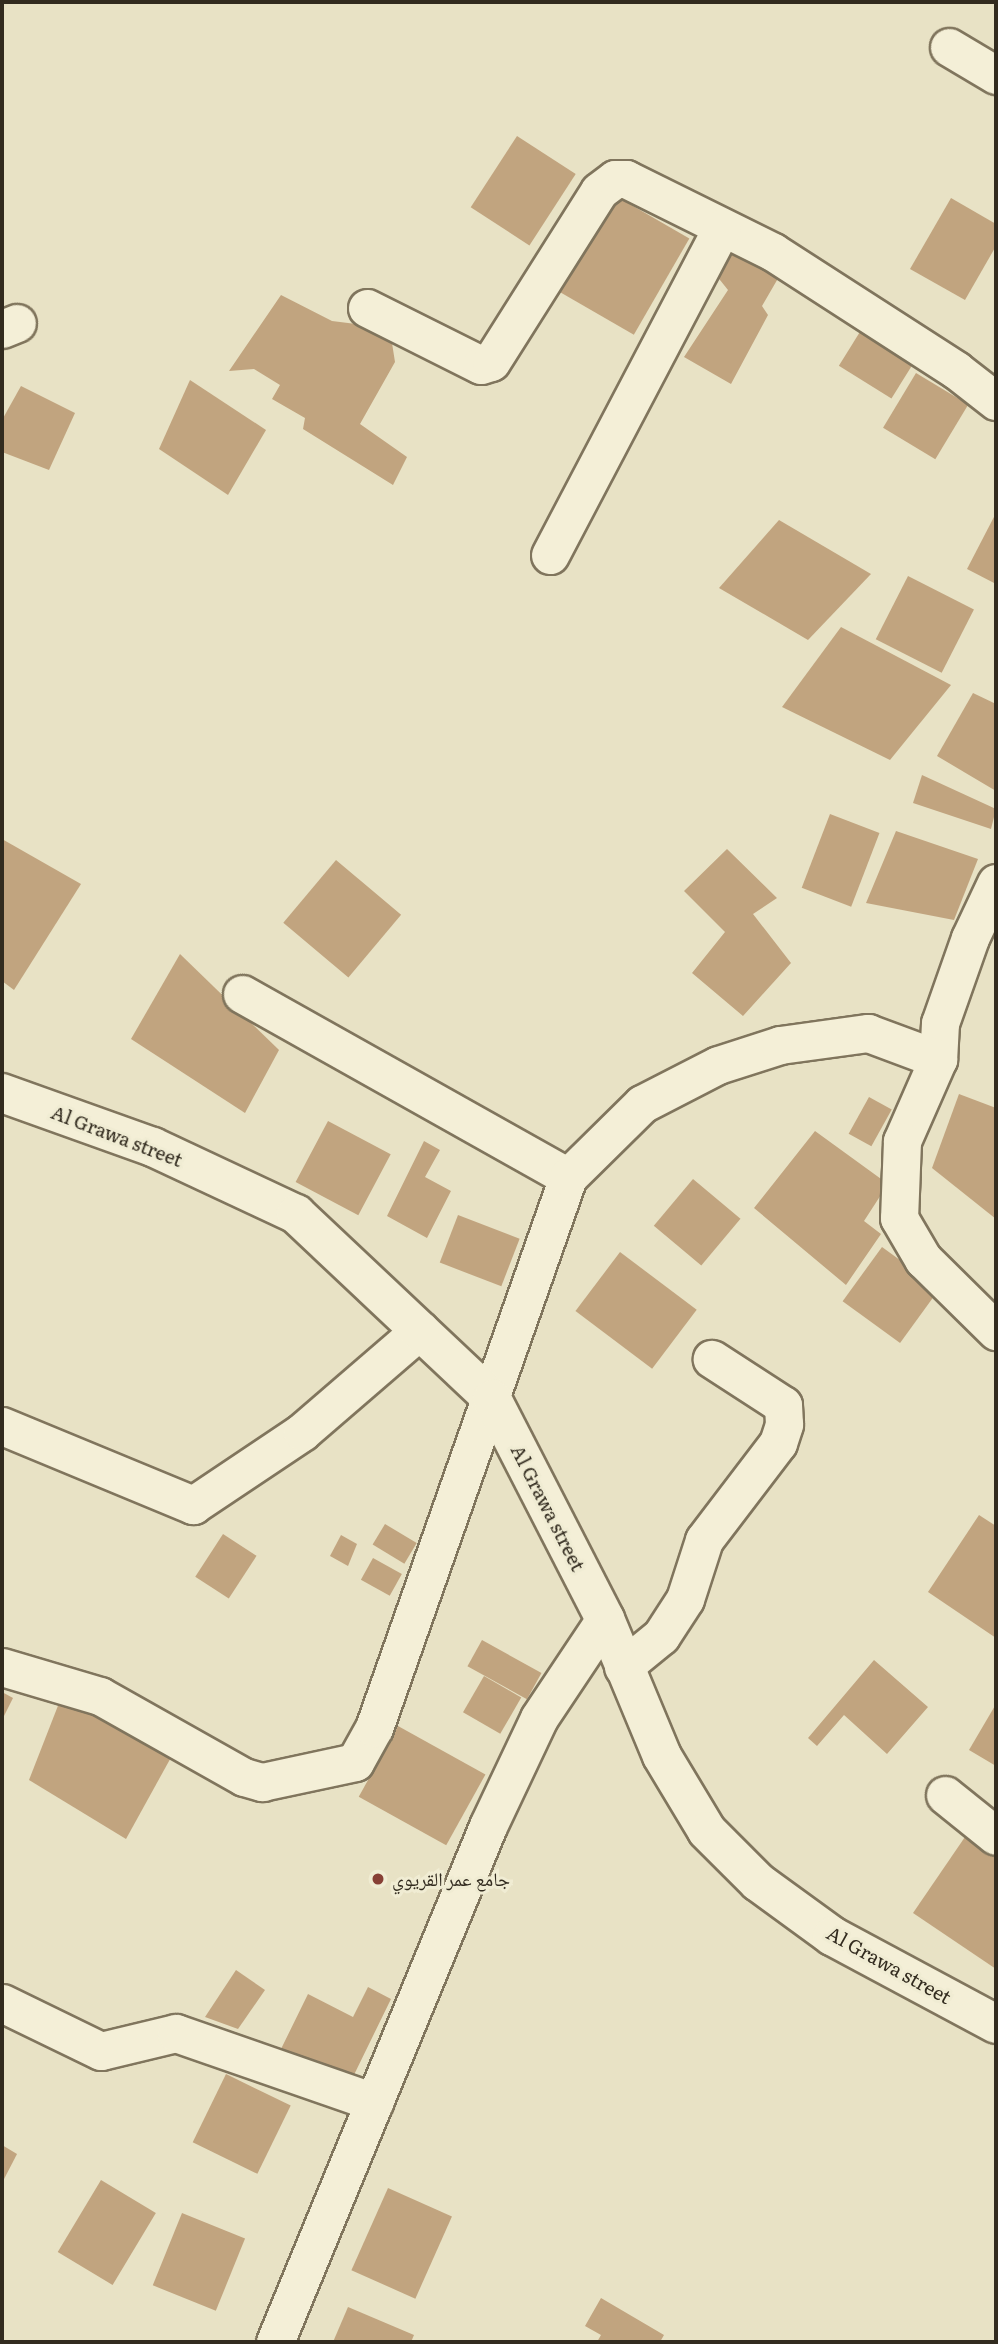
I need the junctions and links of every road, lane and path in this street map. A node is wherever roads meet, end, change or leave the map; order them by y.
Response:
1 (950, 47) dead end
2 (996, 75) edge
3 (722, 227) junction
4 (367, 309) dead end
5 (996, 401) edge
6 (550, 555) dead end
7 (996, 883) edge
8 (242, 994) dead end
9 (938, 1059) junction
10 (2, 1093) edge
11 (569, 1177) junction
12 (419, 1330) junction
13 (996, 1331) edge
14 (712, 1359) dead end
15 (492, 1399) junction
16 (2, 1426) edge
17 (605, 1619) junction
18 (2, 1667) edge
19 (623, 1667) junction
20 (945, 1795) dead end
21 (996, 1836) edge
22 (2, 2003) edge
23 (996, 2024) edge
24 (374, 2102) junction
25 (275, 2342) edge

1 - 2 street
3 - 4 street
3 - 5 street
3 - 6 street
7 - 9 street
8 - 11 street
9 - 11 street
9 - 13 street
10 - 12 street, Al Grawa street
11 - 15 street
12 - 15 street, Al Grawa street
12 - 16 street
14 - 19 street
15 - 17 street, Al Grawa street
15 - 18 street
17 - 19 street, Al Grawa street
17 - 24 street
19 - 23 street, Al Grawa street
20 - 21 street
22 - 24 street
24 - 25 street

